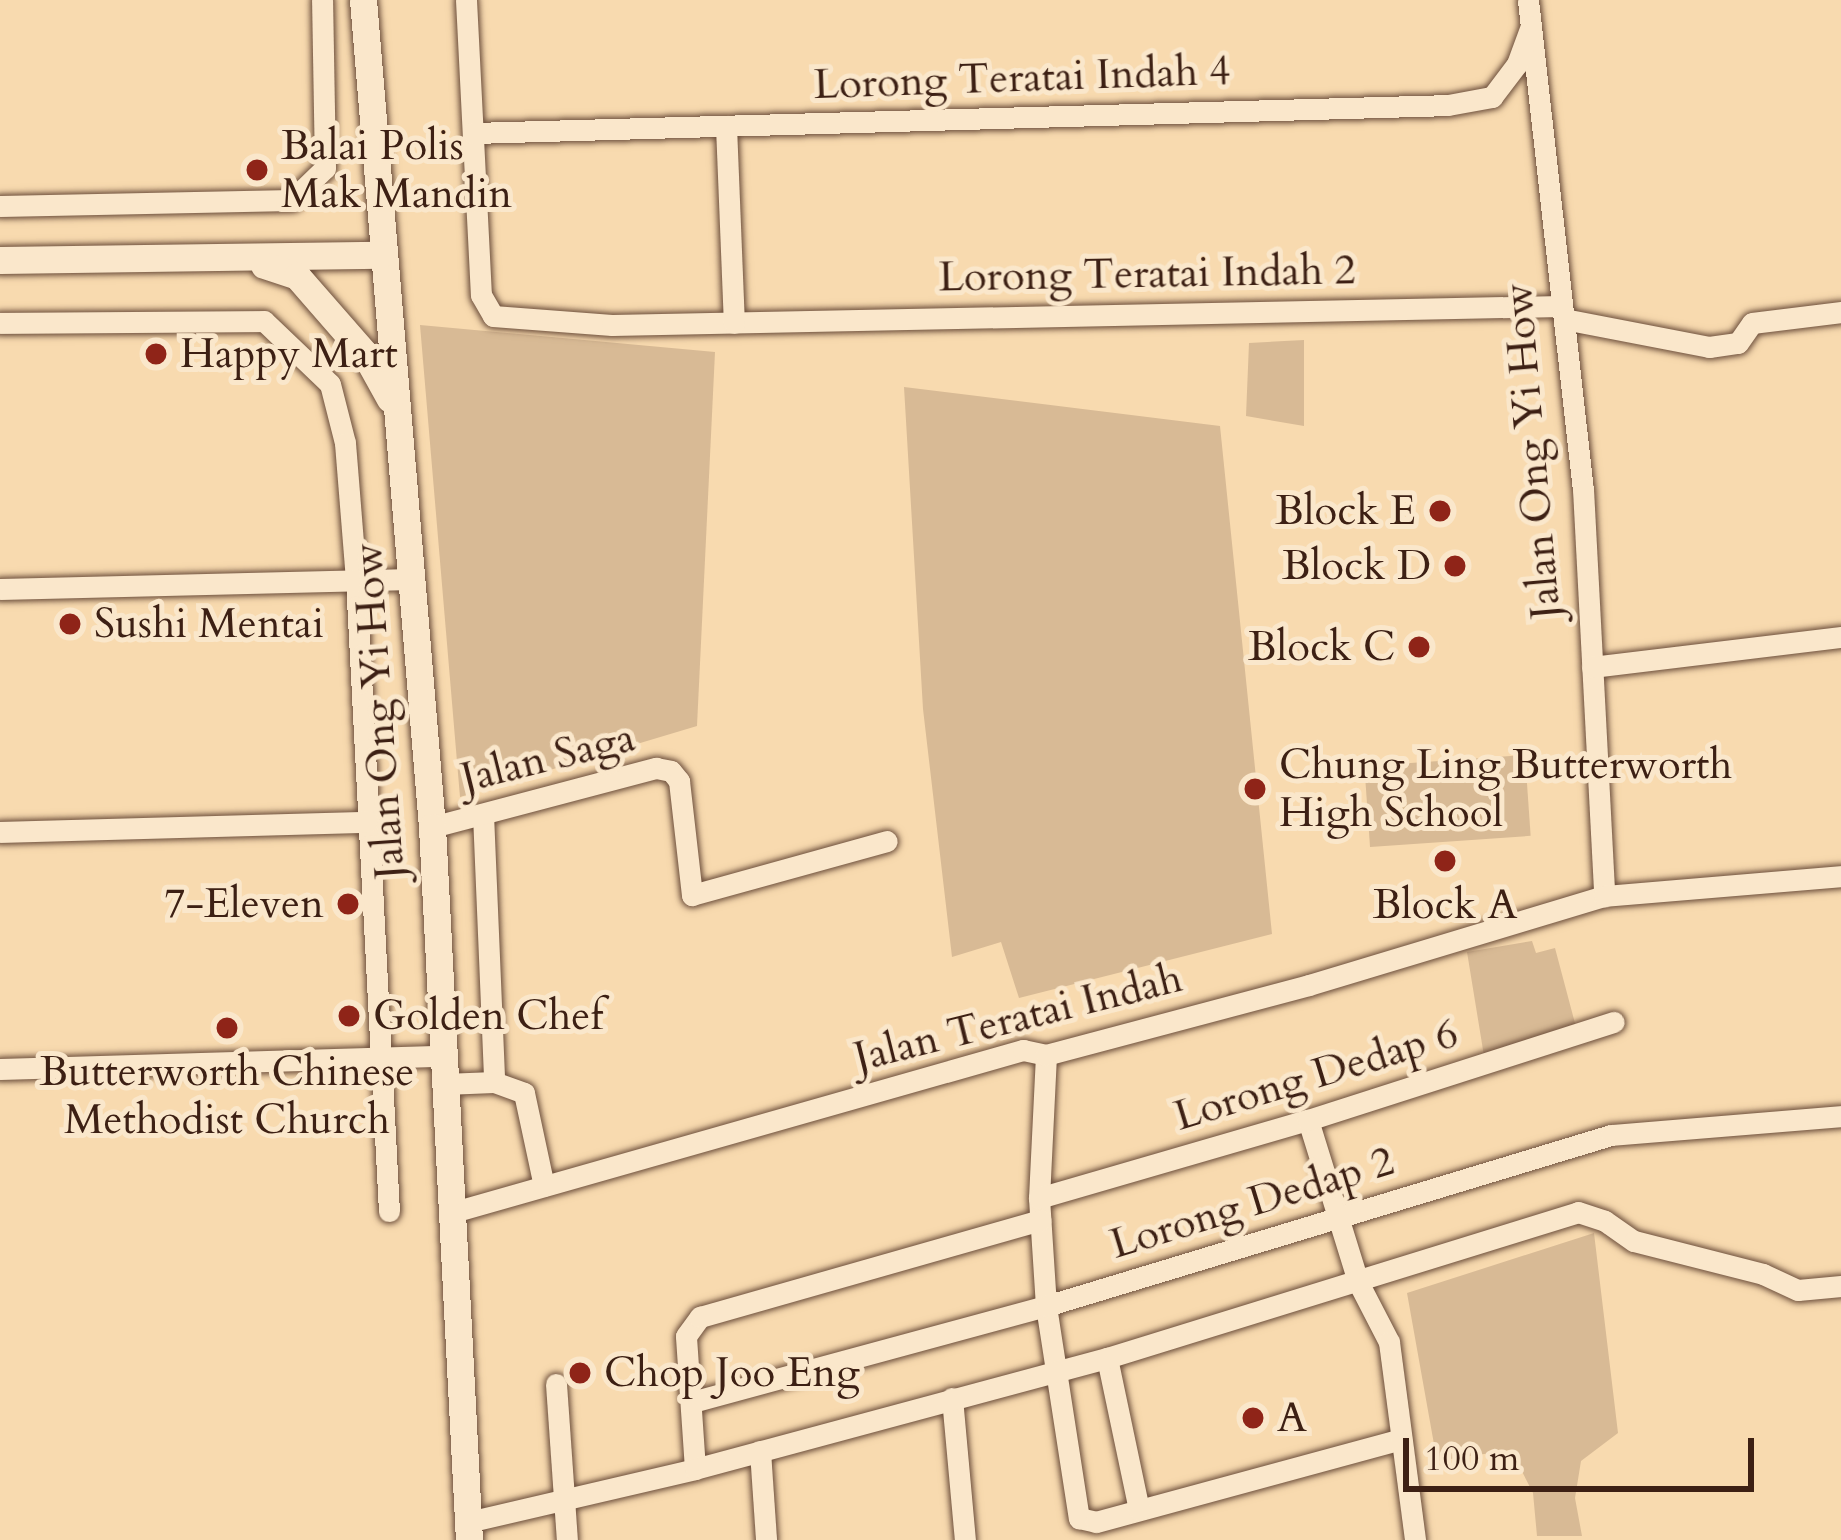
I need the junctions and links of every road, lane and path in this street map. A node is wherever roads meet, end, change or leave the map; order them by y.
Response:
1 (322, 0) edge
2 (363, 0) edge
3 (466, 0) edge
4 (1528, 0) edge
5 (1531, 26) junction
6 (726, 126) junction
7 (473, 133) junction
8 (0, 206) edge
9 (380, 255) junction
10 (244, 258) junction
11 (0, 260) edge
12 (1841, 312) edge
13 (1563, 313) junction
14 (734, 322) junction
15 (0, 323) edge
16 (395, 407) junction
17 (412, 579) junction
18 (356, 580) junction
19 (0, 590) edge
20 (1841, 637) edge
21 (1592, 667) junction
22 (483, 814) junction
23 (368, 822) junction
24 (432, 827) junction
25 (0, 832) edge
26 (887, 842) dead end
27 (1841, 876) edge
28 (1604, 896) junction
29 (1615, 1022) dead end
30 (1046, 1055) junction
31 (382, 1058) junction
32 (0, 1069) edge
33 (443, 1070) junction
34 (494, 1082) junction
35 (1841, 1116) edge
36 (1308, 1120) junction
37 (544, 1186) junction
38 (1040, 1209) junction
39 (388, 1211) dead end
40 (450, 1213) junction
41 (1336, 1217) junction
42 (1358, 1282) junction
43 (1841, 1286) edge
44 (1046, 1306) junction
45 (1107, 1358) junction
46 (1057, 1370) junction
47 (556, 1384) dead end
48 (952, 1398) junction
49 (692, 1402) junction
50 (1401, 1439) junction
51 (760, 1451) junction
52 (694, 1469) junction
53 (565, 1501) junction
54 (1139, 1510) junction
55 (468, 1531) edge
56 (567, 1540) edge
57 (766, 1540) edge
58 (965, 1540) edge
59 (1414, 1540) edge

1 - 8 street
2 - 9 main road, Jalan Ong Yi How
3 - 7 street
4 - 5 street, Jalan Ong Yi How
5 - 6 street, Lorong Teratai Indah 4
5 - 13 street, Jalan Ong Yi How
6 - 7 street, Lorong Teratai Indah 4
6 - 14 street
7 - 14 street, Lorong Teratai Indah 2
9 - 10 main road
9 - 16 main road, Jalan Ong Yi How
10 - 11 main road
10 - 16 main road
12 - 13 street, Lorong Teratai Indah 2
13 - 14 street, Lorong Teratai Indah 2
13 - 21 street, Jalan Ong Yi How
15 - 18 street, Jalan Ong Yi How
16 - 17 main road, Jalan Ong Yi How
17 - 18 street
17 - 24 main road, Jalan Ong Yi How
18 - 19 street
18 - 23 street, Jalan Ong Yi How
20 - 21 street
21 - 28 street, Jalan Ong Yi How
22 - 24 street, Jalan Saga
22 - 26 street, Jalan Saga
22 - 34 street
23 - 25 street
23 - 31 street, Jalan Ong Yi How
24 - 33 main road, Jalan Ong Yi How
27 - 28 street, Jalan Teratai Indah
28 - 30 street, Jalan Teratai Indah
29 - 36 street, Lorong Dedap 6
30 - 37 street, Jalan Teratai Indah
30 - 38 street
31 - 32 street
31 - 33 street
31 - 39 street, Jalan Ong Yi How
33 - 34 street
33 - 40 main road, Jalan Ong Yi How
34 - 37 street
35 - 41 street, Lorong Dedap 2
36 - 38 street, Lorong Dedap 6
36 - 41 street
37 - 40 street, Jalan Teratai Indah
38 - 44 street
38 - 49 street, Lorong Dedap 6
40 - 55 main road, Jalan Ong Yi How
41 - 42 street
41 - 44 street, Lorong Dedap 2
42 - 43 street
42 - 45 street
42 - 50 street
44 - 46 street
44 - 49 street, Lorong Dedap 2
45 - 46 street
45 - 54 street
46 - 48 street
46 - 54 street
47 - 53 street
48 - 51 street
48 - 58 street
49 - 52 street
50 - 54 street
50 - 59 street
51 - 52 street
51 - 57 street
52 - 53 street
53 - 55 street
53 - 56 street

